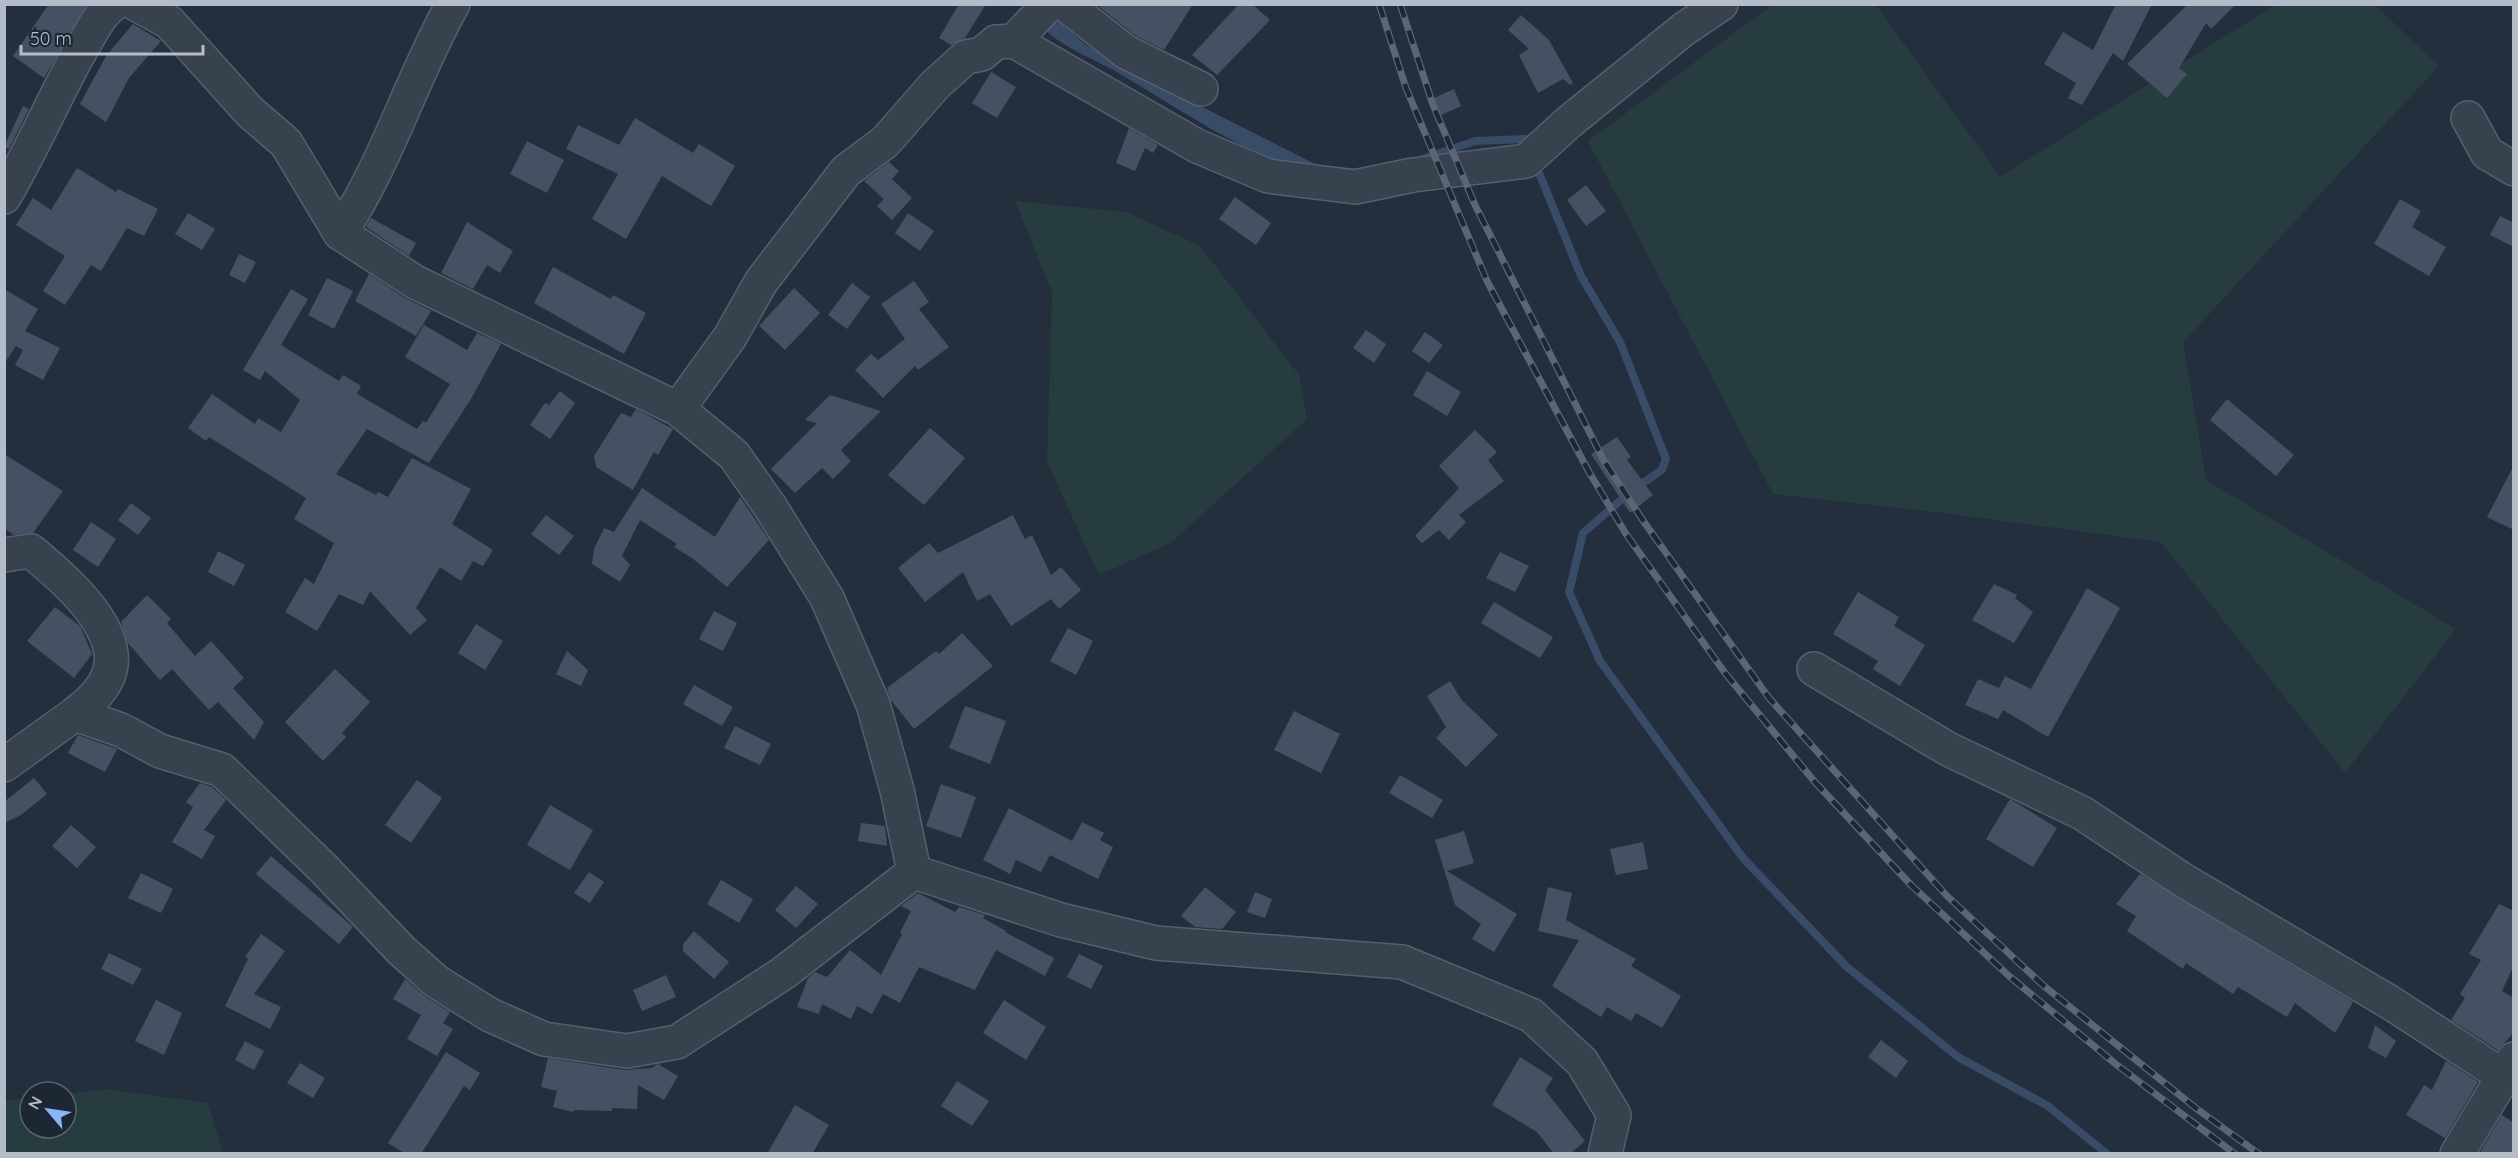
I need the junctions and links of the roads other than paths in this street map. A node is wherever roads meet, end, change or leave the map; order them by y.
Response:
1 (114, 4) edge
2 (136, 4) edge
3 (453, 4) edge
4 (1049, 4) edge
5 (1065, 4) edge
6 (1721, 4) edge
7 (1014, 41) junction
8 (1201, 89) dead end
9 (2468, 118) dead end
10 (2514, 169) edge
11 (4, 196) edge
12 (340, 234) junction
13 (678, 409) junction
14 (4, 555) edge
15 (1814, 669) dead end
16 (75, 714) junction
17 (4, 765) edge
18 (914, 872) junction
19 (2508, 1068) edge
20 (1605, 1154) edge
21 (2457, 1154) edge

1 - 11 street
2 - 12 street
3 - 12 street
4 - 7 street
5 - 8 street
6 - 7 street
7 - 13 street
9 - 10 street
12 - 13 street
13 - 18 street
14 - 16 street
15 - 19 street
16 - 17 street
16 - 18 street
18 - 20 street
19 - 21 street

